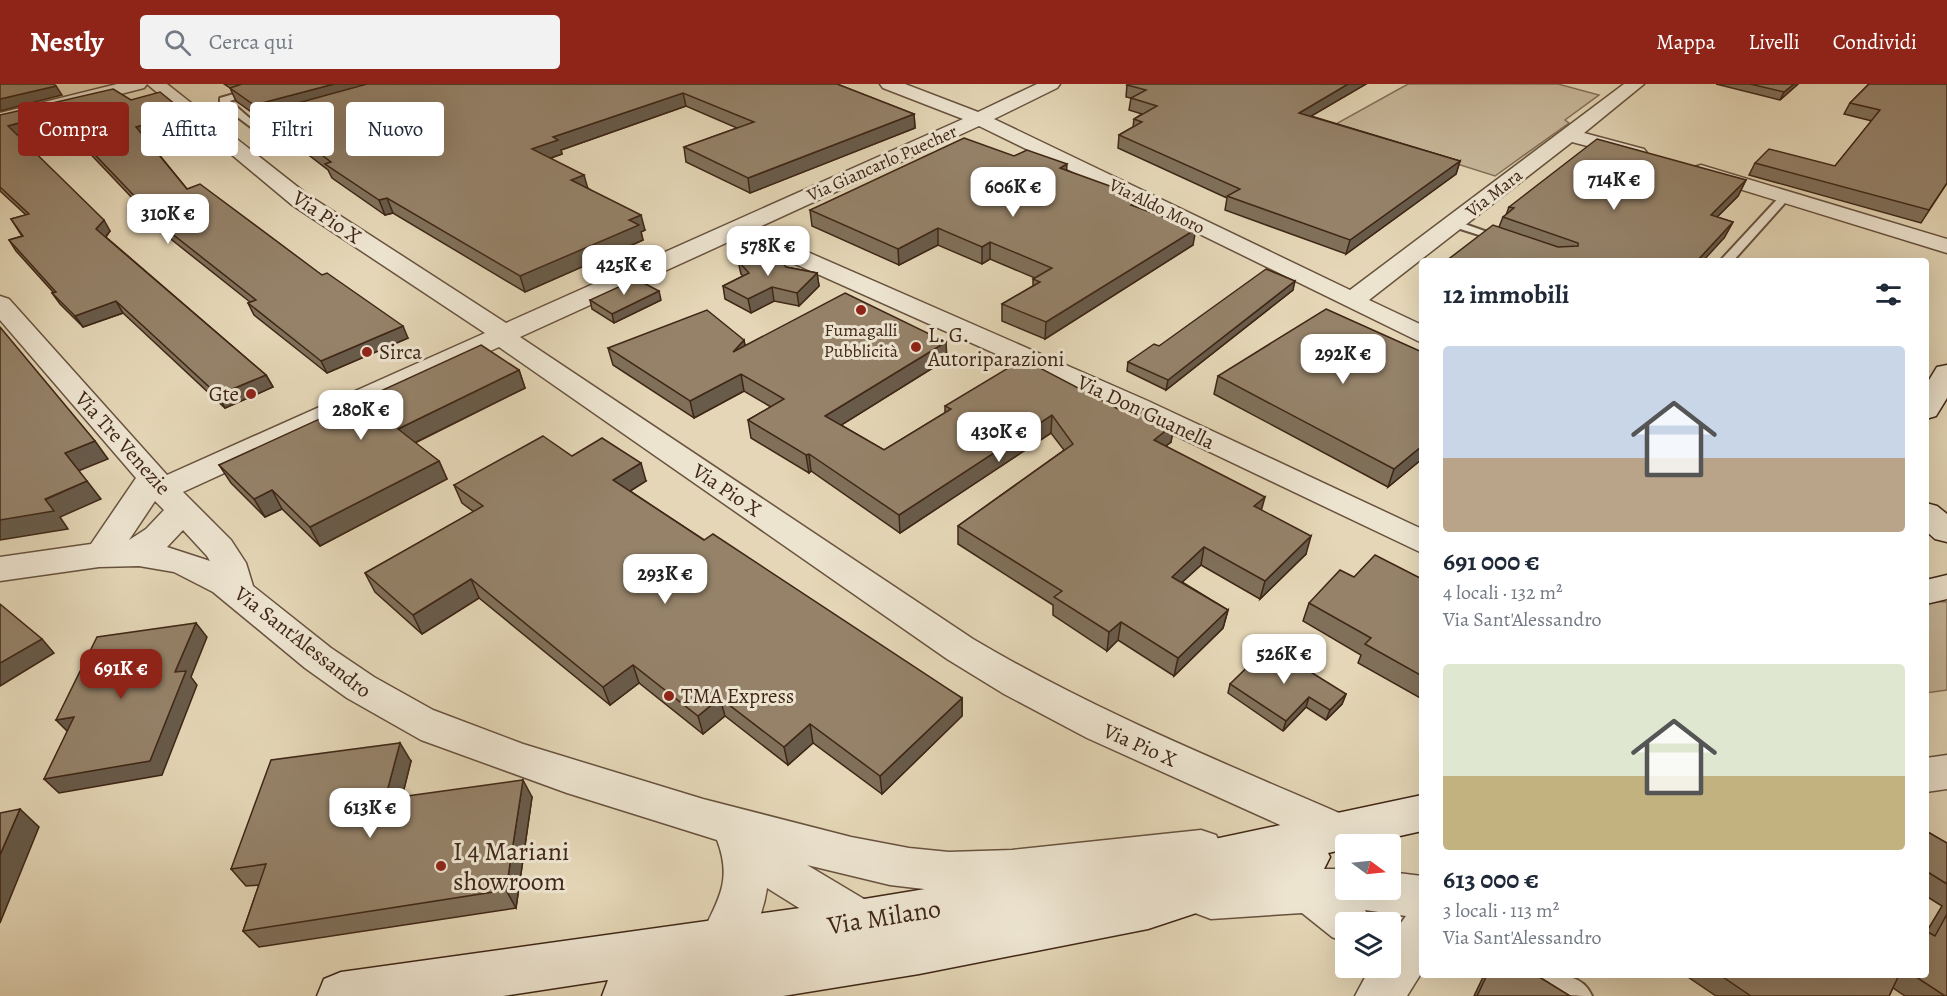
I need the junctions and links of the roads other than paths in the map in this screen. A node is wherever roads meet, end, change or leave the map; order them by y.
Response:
1 (138, 84) edge
2 (156, 84) edge
3 (278, 84) edge
4 (889, 84) edge
5 (1051, 84) edge
6 (1635, 84) edge
7 (179, 102) edge
8 (225, 102) edge
9 (238, 113) edge
10 (0, 119) edge
11 (979, 119) junction
12 (250, 123) edge
13 (1569, 135) junction
14 (238, 149) edge
15 (1661, 160) edge
16 (1684, 166) edge
17 (1787, 195) junction
18 (1455, 224) junction
19 (736, 229) junction
20 (1912, 236) junction
21 (1511, 243) edge
22 (1947, 246) edge
23 (1947, 252) edge
24 (1729, 258) edge
25 (1352, 301) junction
26 (0, 304) edge
27 (1419, 334) edge
28 (500, 335) junction
29 (1947, 373) edge
30 (1929, 406) edge
31 (165, 491) junction
32 (1419, 541) edge
33 (111, 555) junction
34 (0, 569) edge
35 (1947, 587) edge
36 (236, 588) junction
37 (1929, 591) edge
38 (1947, 772) edge
39 (1929, 775) edge
40 (1419, 814) edge
41 (1419, 819) edge
42 (1338, 832) junction
43 (738, 839) junction
44 (1252, 850) junction
45 (1325, 889) edge
46 (1401, 894) edge
47 (1419, 897) edge
48 (1161, 903) junction
49 (1336, 912) edge
50 (1095, 920) junction
51 (858, 922) junction
52 (1419, 936) edge
53 (722, 941) junction
54 (1366, 978) edge
55 (1553, 978) edge
56 (341, 996) edge
57 (626, 996) edge
58 (1367, 996) edge
59 (1379, 996) edge
60 (1580, 996) edge

1 - 10 street
2 - 7 street, Via Pio X
3 - 8 lane
4 - 11 street, Via Aldo Moro
5 - 11 street, Via Giancarlo Puecher
6 - 13 street, Via Mara
9 - 12 lane
11 - 19 street, Via Giancarlo Puecher
11 - 25 street, Via Aldo Moro
13 - 15 street
13 - 18 street, Via Mara
14 - 28 street, Via Pio X
16 - 17 street
17 - 20 street
17 - 24 lane
18 - 21 lane
18 - 25 street, Via Mara
19 - 28 street, Via Giancarlo Puecher
19 - 32 street, Via Don Guanella
20 - 22 street
20 - 23 street
25 - 27 street, Via Aldo Moro
26 - 31 street, Via Tre Venezie
28 - 31 street, Via Giancarlo Puecher
28 - 42 street, Via Pio X
29 - 30 street
31 - 33 street
31 - 33 street
31 - 36 street, Via Tre Venezie
33 - 34 street, Via Sant'Alessandro
33 - 36 street, Via Sant'Alessandro
35 - 37 street
36 - 43 street, Via Sant'Alessandro
38 - 39 street
40 - 42 street, Via Milano
41 - 48 street, Via Milano
42 - 44 street, Via Milano
43 - 44 street
43 - 51 street
43 - 53 street
44 - 51 street, Via Milano
45 - 48 street
45 - 49 street
46 - 47 street
48 - 50 street, Via Milano
50 - 51 street
50 - 57 street, Via Milano
51 - 53 street, Via Milano
52 - 59 street
53 - 56 street, Via Milano
54 - 58 street
55 - 60 lane

